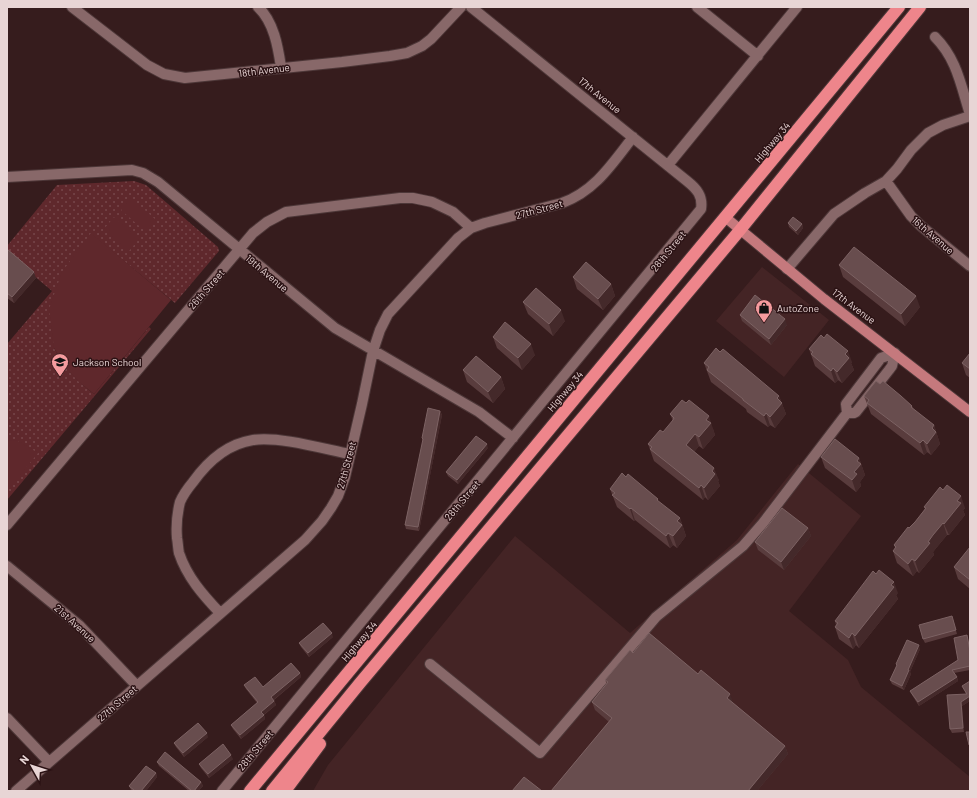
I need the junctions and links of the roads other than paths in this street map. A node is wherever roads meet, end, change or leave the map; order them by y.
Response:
1 (72, 7) edge
2 (258, 7) edge
3 (461, 7) edge
4 (472, 7) edge
5 (697, 7) edge
6 (797, 7) edge
7 (899, 7) edge
8 (920, 7) edge
9 (935, 38) dead end
10 (758, 56) junction
11 (282, 67) junction
12 (970, 115) edge
13 (634, 137) junction
14 (668, 165) junction
15 (7, 177) edge
16 (886, 181) junction
17 (701, 209) joint
18 (725, 217) junction
19 (471, 228) junction
20 (740, 230) junction
21 (240, 250) junction
22 (970, 266) edge
23 (787, 269) junction
24 (373, 350) junction
25 (895, 353) junction
26 (970, 412) edge
27 (513, 438) junction
28 (349, 454) junction
29 (7, 525) edge
30 (7, 566) edge
31 (220, 613) junction
32 (430, 664) dead end
33 (360, 683) junction
34 (137, 686) junction
35 (7, 718) edge
36 (49, 762) junction
37 (16, 791) edge
38 (222, 791) edge
39 (250, 791) edge
40 (272, 791) edge
41 (285, 791) edge

1 - 11 street, 18th Avenue
2 - 11 street
3 - 11 street, 18th Avenue
4 - 13 street, 17th Avenue
5 - 10 street
6 - 10 street
7 - 18 highway, Highway 34
8 - 20 highway
9 - 12 street
10 - 14 street
12 - 16 street
13 - 14 street, 17th Avenue
13 - 19 street, 27th Street
14 - 17 street, 17th Avenue
15 - 21 street, 19th Avenue
16 - 22 street, 16th Avenue
16 - 23 street
17 - 27 street, 28th Street
18 - 20 main road, 17th Avenue
18 - 39 highway, Highway 34
19 - 21 street, 26th Street
19 - 24 street, 27th Street
20 - 23 main road, 17th Avenue
20 - 33 highway
21 - 24 street, 19th Avenue
21 - 29 street, 26th Street
23 - 25 main road, 17th Avenue
24 - 27 street, 19th Avenue
24 - 28 street, 27th Street
25 - 26 main road, 17th Avenue
25 - 32 street
27 - 38 street, 28th Street
28 - 31 street, 27th Street
28 - 31 street
30 - 34 street, 21st Avenue
31 - 34 street, 27th Street
33 - 40 highway
33 - 41 highway
34 - 36 street, 27th Street
35 - 36 street
36 - 37 street, 27th Street

